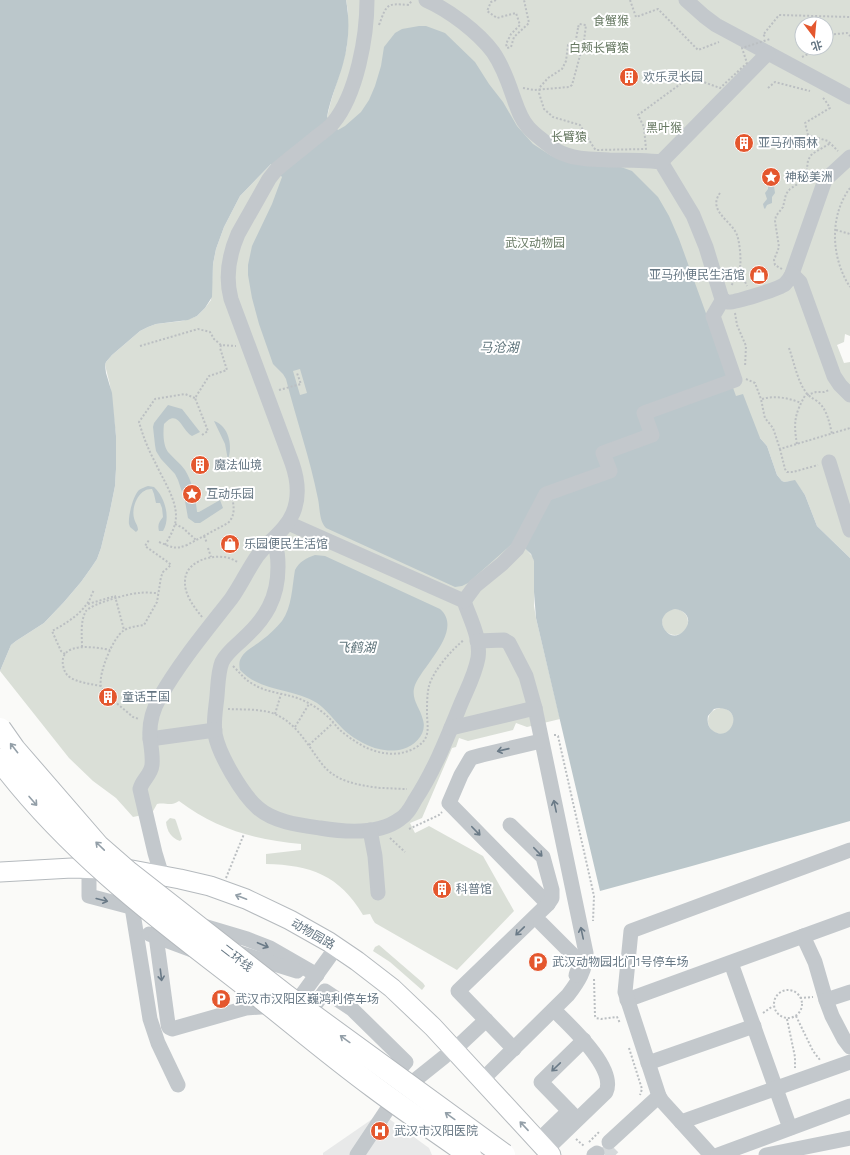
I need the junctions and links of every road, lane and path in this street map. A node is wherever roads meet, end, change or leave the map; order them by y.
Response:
1 (367, 0) edge
2 (412, 0) edge
3 (426, 0) edge
4 (496, 0) edge
5 (524, 0) edge
6 (630, 0) edge
7 (686, 0) edge
8 (850, 17) edge
9 (366, 25) junction
10 (834, 34) edge
11 (850, 36) edge
12 (725, 44) dead end
13 (507, 48) junction
14 (742, 48) junction
15 (738, 50) dead end
16 (510, 53) dead end
17 (768, 53) junction
18 (804, 56) edge
19 (799, 58) dead end
20 (520, 86) dead end
21 (768, 88) dead end
22 (816, 92) dead end
23 (821, 96) dead end
24 (850, 98) edge
25 (832, 143) junction
26 (849, 158) edge
27 (661, 162) junction
28 (850, 188) edge
29 (720, 194) dead end
30 (836, 230) junction
31 (850, 234) edge
32 (740, 271) junction
33 (792, 274) junction
34 (850, 287) edge
35 (752, 296) junction
36 (728, 300) junction
37 (247, 343) junction
38 (221, 345) junction
39 (140, 346) dead end
40 (789, 348) dead end
41 (298, 372) dead end
42 (736, 380) junction
43 (838, 382) junction
44 (288, 388) dead end
45 (807, 394) junction
46 (850, 395) edge
47 (194, 398) junction
48 (761, 399) junction
49 (801, 403) junction
50 (850, 428) edge
51 (832, 434) junction
52 (202, 435) dead end
53 (797, 444) junction
54 (780, 449) junction
55 (829, 462) joint
56 (228, 492) dead end
57 (288, 523) junction
58 (175, 524) junction
59 (850, 530) edge
60 (204, 536) junction
61 (149, 540) dead end
62 (196, 540) junction
63 (270, 541) junction
64 (159, 542) dead end
65 (207, 543) dead end
66 (165, 545) junction
67 (208, 548) dead end
68 (211, 557) junction
69 (243, 558) dead end
70 (94, 590) dead end
71 (158, 593) junction
72 (115, 599) junction
73 (464, 601) junction
74 (87, 604) junction
75 (210, 625) junction
76 (124, 630) junction
77 (476, 637) junction
78 (82, 648) junction
79 (110, 650) junction
80 (65, 654) junction
81 (225, 657) junction
82 (101, 686) junction
83 (106, 693) dead end
84 (281, 694) junction
85 (114, 700) dead end
86 (310, 704) junction
87 (216, 708) junction
88 (535, 708) junction
89 (275, 714) junction
90 (333, 723) junction
91 (295, 727) junction
92 (451, 728) junction
93 (0, 729) edge
94 (215, 730) junction
95 (150, 732) junction
96 (541, 741) junction
97 (309, 744) junction
98 (0, 760) edge
99 (423, 788) junction
100 (449, 803) junction
101 (510, 825) dead end
102 (370, 830) junction
103 (409, 830) dead end
104 (244, 834) dead end
105 (396, 835) dead end
106 (390, 838) junction
107 (373, 846) junction
108 (850, 850) edge
109 (405, 852) dead end
110 (0, 872) edge
111 (162, 876) junction
112 (89, 879) junction
113 (0, 884) edge
114 (221, 890) junction
115 (378, 893) dead end
116 (548, 904) junction
117 (133, 917) junction
118 (850, 919) edge
119 (542, 924) dead end
120 (156, 936) junction
121 (803, 936) junction
122 (326, 954) junction
123 (731, 963) junction
124 (580, 965) junction
125 (310, 972) junction
126 (850, 992) edge
127 (627, 1000) junction
128 (826, 1000) junction
129 (246, 1008) junction
130 (554, 1010) junction
131 (483, 1016) junction
132 (796, 1016) junction
133 (787, 1019) junction
134 (754, 1026) junction
135 (297, 1030) junction
136 (584, 1040) junction
137 (512, 1047) junction
138 (850, 1047) edge
139 (449, 1054) junction
140 (850, 1062) edge
141 (648, 1063) junction
142 (829, 1070) junction
143 (480, 1078) junction
144 (795, 1082) junction
145 (178, 1085) dead end
146 (776, 1089) junction
147 (660, 1099) junction
148 (850, 1106) edge
149 (573, 1115) junction
150 (681, 1122) junction
151 (790, 1128) junction
152 (850, 1138) edge
153 (611, 1144) tunnel mouth
154 (542, 1150) edge
155 (357, 1155) edge
156 (366, 1155) edge
157 (470, 1155) edge
158 (504, 1155) edge
159 (711, 1155) edge
160 (718, 1155) edge
161 (766, 1155) edge

1 - 9 lane
2 - 9 path
3 - 27 lane
4 - 13 path
5 - 13 path
6 - 12 path
7 - 17 lane
8 - 14 path, bridge
9 - 37 lane
10 - 11 path
13 - 16 path
14 - 15 path, bridge
14 - 20 path, bridge
17 - 24 lane
17 - 27 lane
18 - 19 path
21 - 22 path
23 - 25 path
25 - 26 path
25 - 33 path
26 - 33 lane
27 - 36 lane
28 - 30 path
29 - 32 path
30 - 31 path
30 - 34 path
32 - 35 path
32 - 36 path
33 - 35 lane
33 - 43 lane
35 - 36 lane
36 - 42 path
36 - 42 lane
37 - 38 path
37 - 57 lane
38 - 39 path
38 - 47 path
40 - 45 path
41 - 44 path
42 - 48 path
42 - 73 lane
43 - 45 path
43 - 46 lane
45 - 49 path
45 - 51 path
47 - 52 path
47 - 58 path
48 - 49 path
48 - 54 path
49 - 53 path
50 - 51 path
51 - 53 path
53 - 54 path
54 - 55 path
55 - 59 lane
56 - 60 path
57 - 63 lane
57 - 73 lane
58 - 62 path
58 - 66 path
60 - 62 path
60 - 65 path
61 - 71 path
62 - 66 path
63 - 75 lane
63 - 81 lane
64 - 66 path
67 - 68 path
68 - 69 path
68 - 75 path
70 - 74 path
71 - 72 path
71 - 76 path
72 - 74 path
72 - 76 path
72 - 78 path
73 - 77 lane
74 - 80 path
75 - 95 lane
76 - 79 path
77 - 88 lane
77 - 90 path
77 - 92 lane
78 - 79 path
78 - 80 path
79 - 82 path
80 - 82 path
81 - 84 path
81 - 87 lane
82 - 83 path
84 - 86 path
84 - 89 path
85 - 95 path
86 - 90 path
86 - 91 path
87 - 89 path
87 - 94 lane
88 - 92 lane
88 - 96 lane
89 - 91 path
90 - 97 path
91 - 97 path
92 - 99 lane
158 -> 93 highway, 二环线, bridge
94 - 95 lane
94 - 102 lane
95 - 111 lane
96 -> 100 lane
124 -> 96 lane
97 - 99 path
98 -> 157 highway, 二环线, bridge
99 - 102 lane
100 - 103 path
100 -> 116 lane
101 -> 116 lane
102 - 107 lane
104 - 114 path
105 - 106 path
106 - 107 path
106 - 109 path
107 - 115 lane
108 - 127 lane
110 - 111 main road, 动物园路
111 - 114 main road, 动物园路
112 - 113 main road, 动物园路
112 -> 117 lane
112 - 122 main road, 动物园路
139 -> 114 main road, 动物园路
116 -> 131 lane
117 - 120 lane
117 -> 125 lane
117 - 145 lane
118 - 121 lane
119 - 124 lane
120 - 129 lane
120 -> 129 lane
121 - 123 lane
121 - 128 lane
122 - 125 lane
122 - 139 main road, 动物园路
123 - 127 lane
123 - 134 lane
124 - 130 lane
124 - 137 lane
125 - 129 lane
125 - 135 lane
126 - 128 lane
127 - 141 lane
128 - 138 lane
130 - 136 lane
130 - 137 lane
131 - 137 lane
131 - 139 lane
132 - 133 path
132 - 133 path
132 - 142 path
133 - 144 path
134 - 141 lane
134 - 146 lane
135 - 135 lane
136 - 149 lane
136 -> 149 lane
137 - 143 lane
139 - 143 main road, 动物园路
139 - 154 main road, 动物园路
139 - 155 lane
139 - 156 lane
140 - 142 lane
141 - 147 lane
142 - 144 lane
154 -> 143 main road, 动物园路
144 - 146 lane
146 - 150 lane
146 - 151 lane
147 - 150 lane
147 - 153 lane
148 - 151 lane
149 - 154 lane
150 - 159 lane
151 - 160 lane
152 - 161 lane

